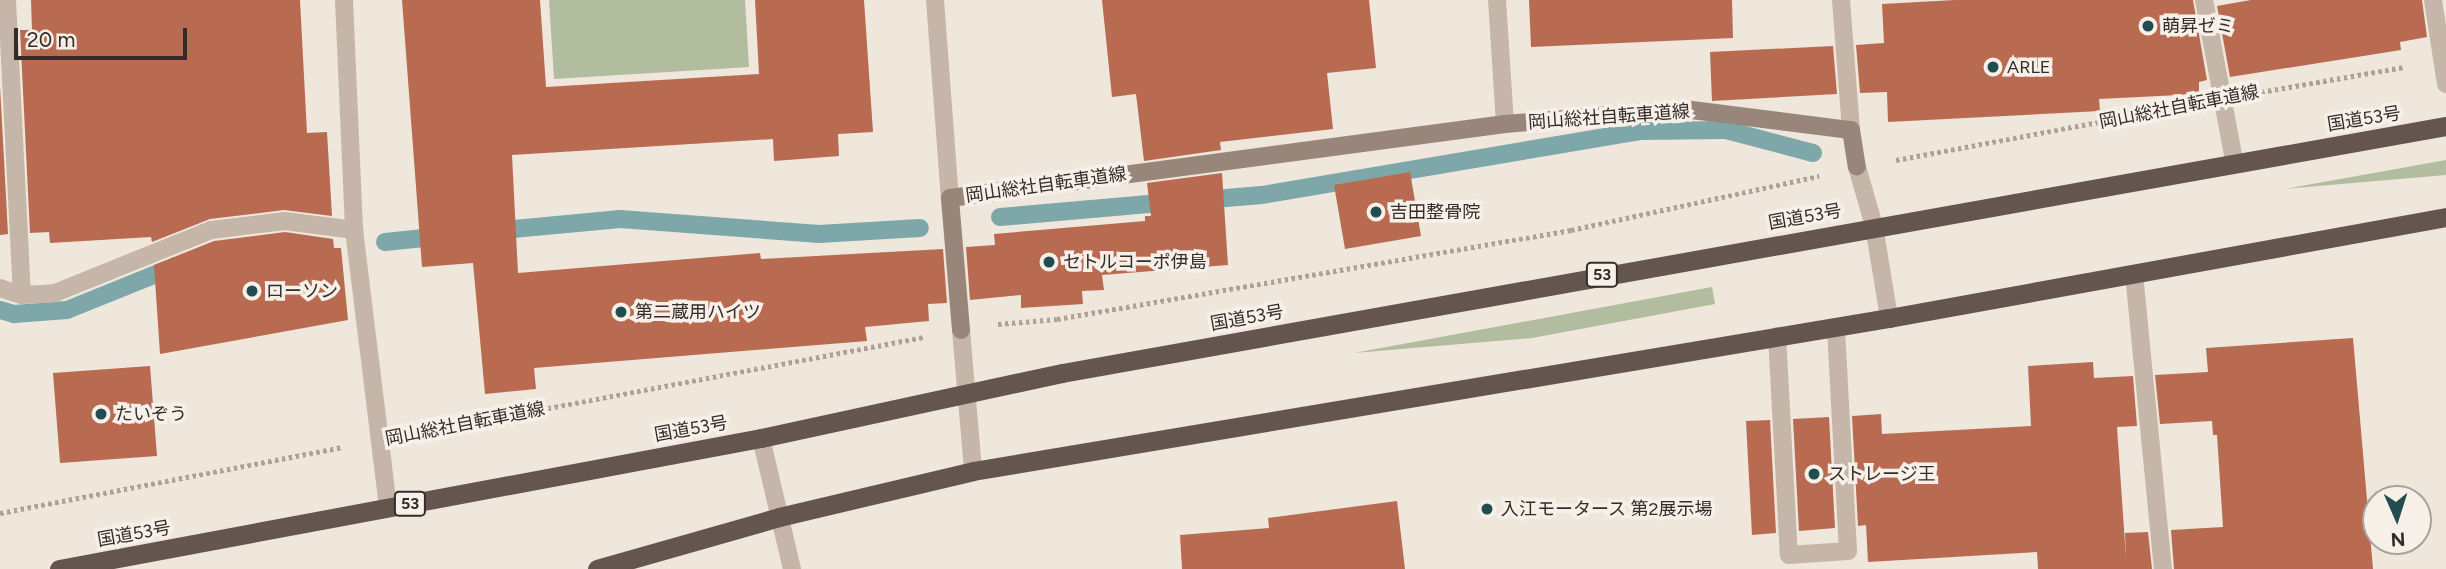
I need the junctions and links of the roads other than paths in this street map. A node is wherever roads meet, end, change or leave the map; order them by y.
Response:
1 (7, 0) edge
2 (344, 0) edge
3 (935, 0) edge
4 (1497, 0) edge
5 (1841, 0) edge
6 (2204, 0) edge
7 (2433, 0) edge
8 (2446, 84) edge
9 (1505, 124) junction
10 (2446, 127) edge
11 (1851, 130) junction
12 (2234, 161) junction
13 (1857, 167) joint
14 (950, 198) junction
15 (2446, 217) edge
16 (1874, 226) junction
17 (354, 230) junction
18 (2134, 274) junction
19 (0, 288) edge
20 (22, 295) junction
21 (1889, 318) junction
22 (1836, 327) junction
23 (961, 330) joint
24 (1777, 336) junction
25 (966, 392) junction
26 (761, 438) junction
27 (973, 471) junction
28 (388, 508) junction
29 (779, 517) junction
30 (59, 569) edge
31 (597, 569) edge
32 (792, 569) edge
33 (2163, 569) edge

1 - 20 street
2 - 17 street
3 - 14 street
4 - 9 street
5 - 11 street
6 - 12 street
7 - 8 street
9 - 11 main road, 岡山総社自転車道線
9 - 14 main road, 岡山総社自転車道線
10 - 12 highway, 国道53号 / 53
11 - 13 main road
12 - 16 highway, 国道53号 / 53
13 - 16 street
14 - 23 main road, 岡山総社自転車道線
15 - 18 highway
16 - 21 street
16 - 25 highway, 国道53号 / 53
17 - 20 street
17 - 28 street
18 - 21 highway
18 - 33 street
19 - 20 street
21 - 22 highway
22 - 24 highway
22 - 24 street
23 - 25 street
24 - 27 highway
25 - 26 highway, 国道53号 / 53
25 - 27 street
26 - 28 highway, 国道53号 / 53
26 - 29 street
27 - 29 highway
28 - 30 highway, 国道53号 / 53
29 - 31 highway
29 - 32 street

